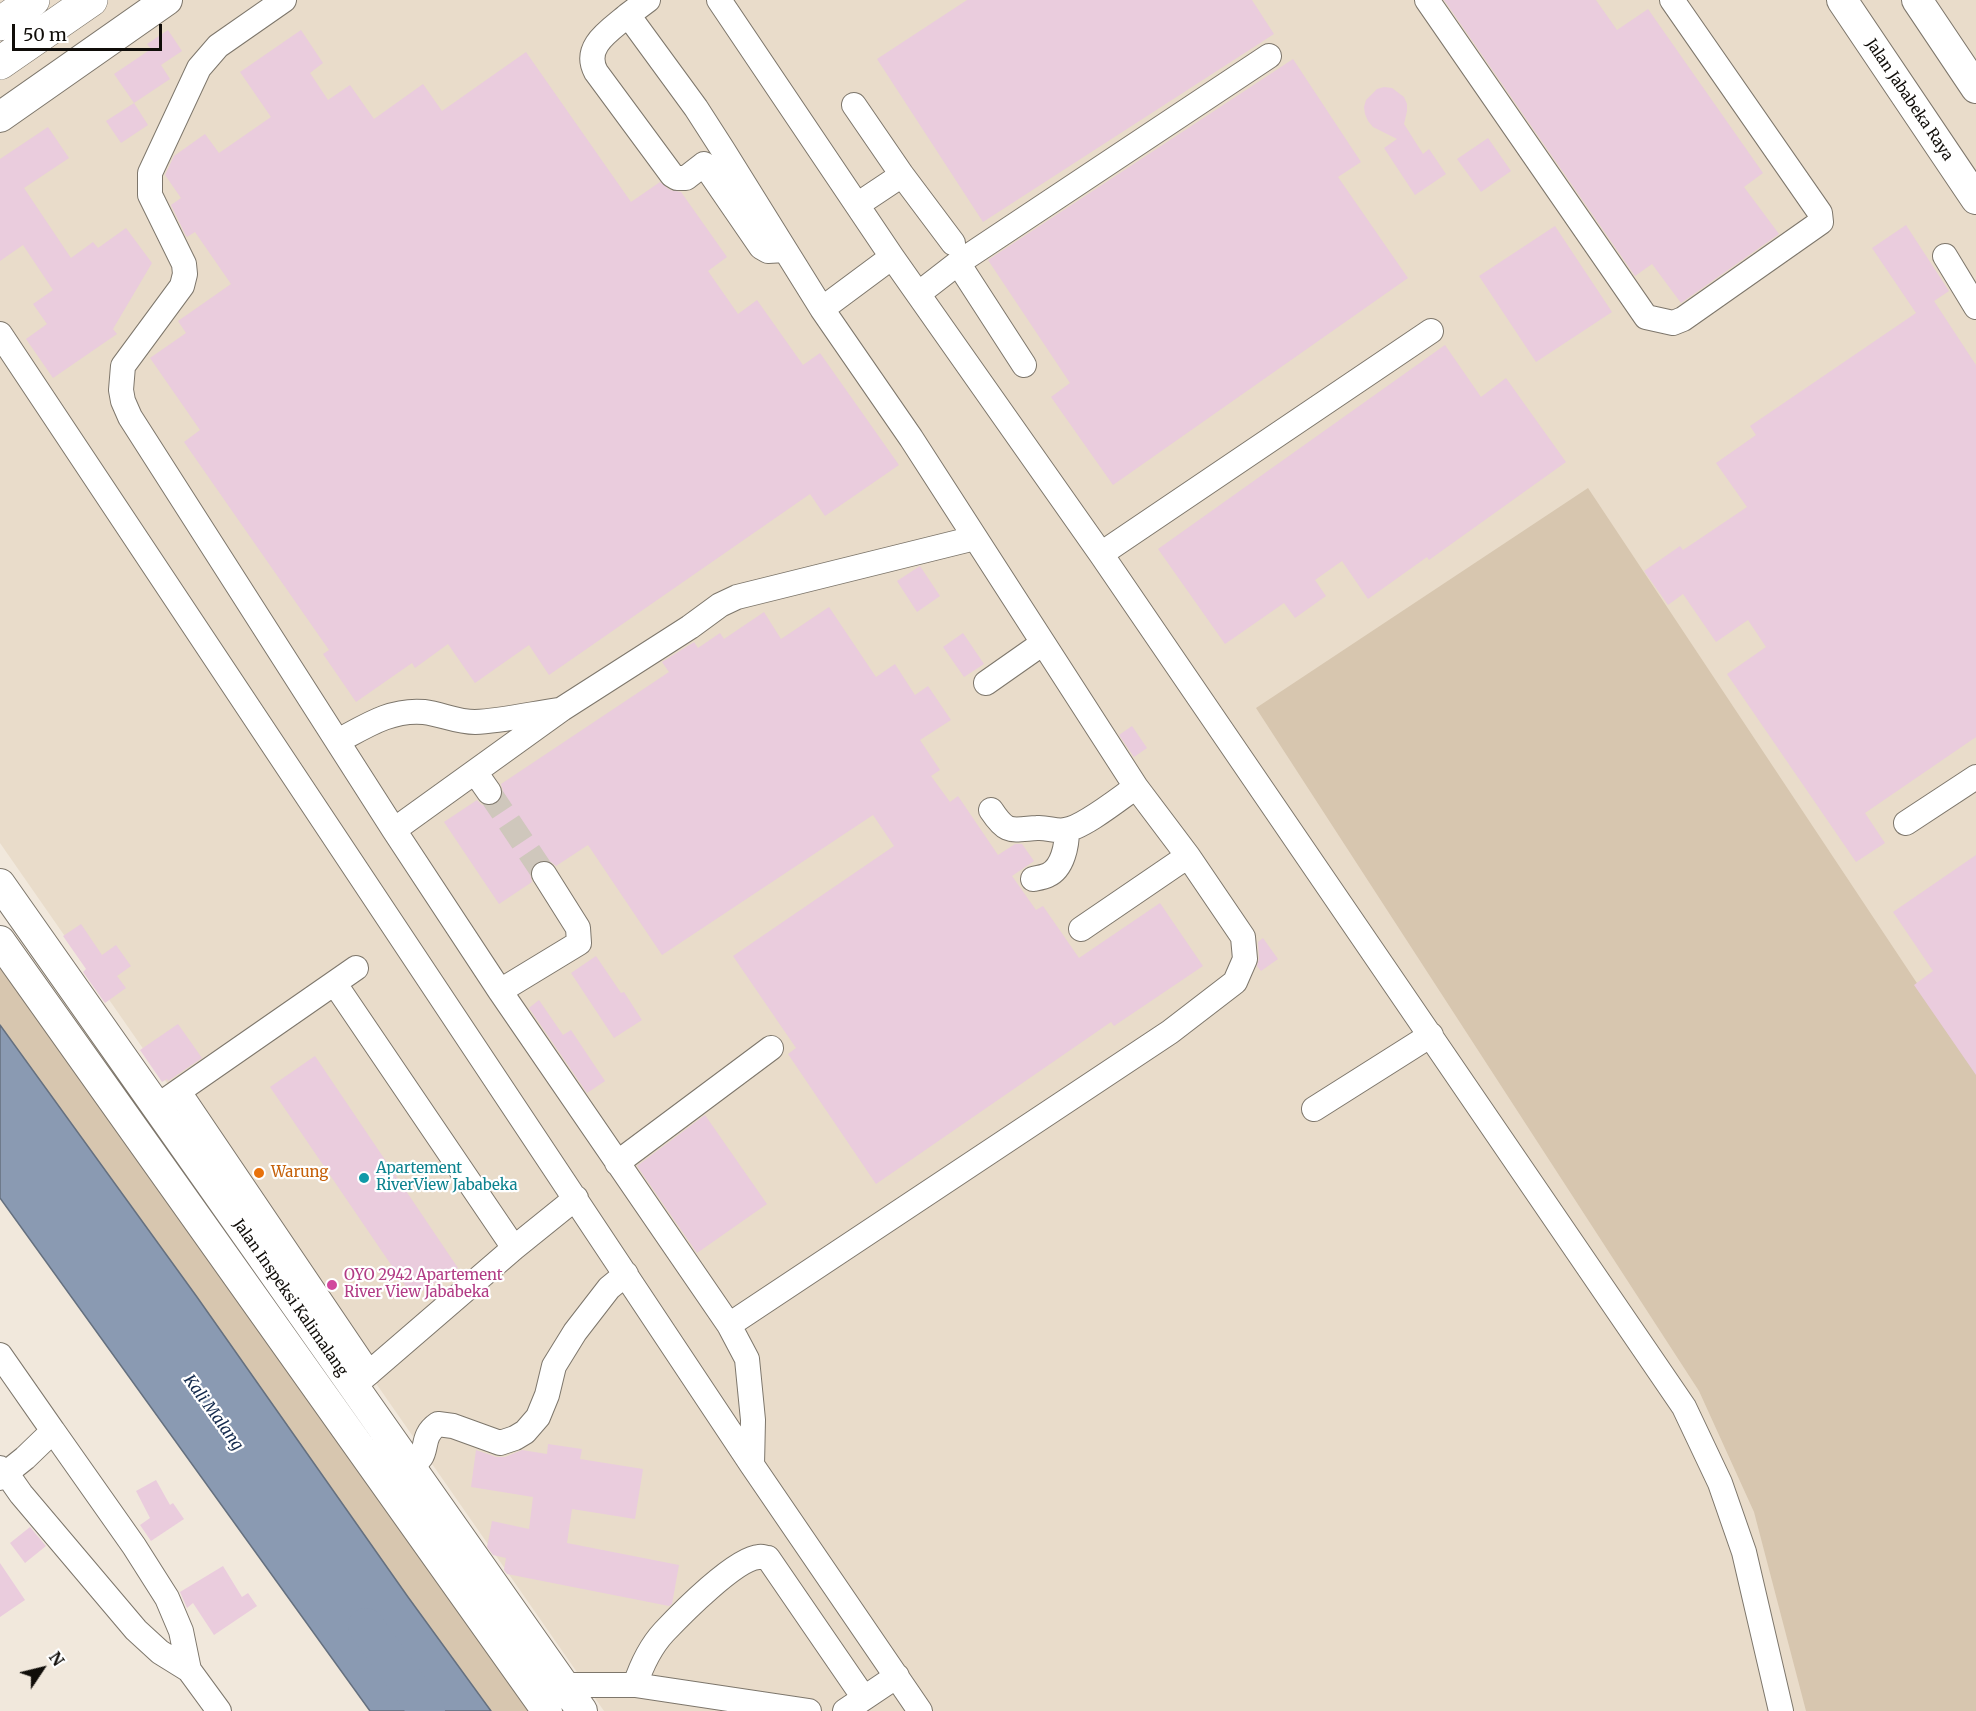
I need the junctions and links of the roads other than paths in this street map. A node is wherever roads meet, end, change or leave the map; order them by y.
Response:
1 (33, 0) edge
2 (91, 0) edge
3 (167, 0) edge
4 (284, 0) edge
5 (648, 0) edge
6 (719, 0) edge
7 (1427, 0) edge
8 (1672, 0) edge
9 (1842, 0) edge
10 (1917, 0) edge
11 (628, 15) junction
12 (0, 24) edge
13 (1269, 56) dead end
14 (0, 63) edge
15 (1976, 88) edge
16 (854, 105) dead end
17 (0, 117) edge
18 (723, 150) junction
19 (704, 164) junction
20 (902, 175) junction
21 (1976, 199) edge
22 (857, 205) junction
23 (785, 250) junction
24 (955, 253) junction
25 (1945, 256) dead end
26 (892, 257) junction
27 (918, 294) junction
28 (1976, 307) edge
29 (822, 309) junction
30 (1431, 331) dead end
31 (0, 334) edge
32 (1024, 365) dead end
33 (975, 538) junction
34 (1101, 554) junction
35 (1043, 643) junction
36 (986, 683) dead end
37 (562, 709) junction
38 (338, 741) junction
39 (475, 772) junction
40 (1976, 777) edge
41 (1136, 787) junction
42 (489, 792) tunnel mouth
43 (991, 810) dead end
44 (1905, 823) dead end
45 (394, 830) junction
46 (1067, 830) junction
47 (1188, 856) junction
48 (544, 874) tunnel mouth
49 (1033, 879) dead end
50 (0, 884) edge
51 (1081, 929) dead end
52 (0, 941) edge
53 (356, 968) dead end
54 (334, 984) junction
55 (500, 991) junction
56 (1431, 1035) junction
57 (771, 1048) dead end
58 (168, 1099) junction
59 (1314, 1109) dead end
60 (617, 1163) junction
61 (576, 1198) junction
62 (514, 1248) junction
63 (626, 1274) junction
64 (729, 1326) junction
65 (0, 1355) edge
66 (361, 1380) junction
67 (53, 1431) junction
68 (752, 1465) junction
69 (408, 1466) junction
70 (2, 1473) edge
71 (189, 1670) junction
72 (897, 1676) junction
73 (635, 1685) junction
74 (550, 1699) edge
75 (854, 1705) edge
76 (219, 1711) edge
77 (582, 1711) edge
78 (809, 1711) edge
79 (920, 1711) edge
80 (1781, 1711) edge

1 - 12 highway
2 - 14 highway
3 - 17 main road
4 - 38 street
5 - 11 street
6 - 22 street
7 - 8 street
9 - 21 main road, Jalan Jababeka Raya
10 - 15 main road
11 - 18 street
11 - 19 street
13 - 24 street
16 - 20 street
18 - 19 street
18 - 23 street
19 - 23 street
20 - 22 street
20 - 24 street
22 - 26 street
23 - 29 street
24 - 27 street
24 - 32 street
25 - 28 street
26 - 27 street
26 - 29 street
27 - 34 street
29 - 33 street
30 - 34 street
31 - 61 street
33 - 35 street
33 - 37 street
34 - 56 street
35 - 36 street
35 - 41 street
37 - 38 street
37 - 39 street
38 - 45 street
39 - 42 street
39 - 45 street
40 - 44 street
41 - 46 street
41 - 47 street
43 - 46 street
45 - 55 street
46 - 49 street
47 - 51 street
47 - 64 street
48 - 55 street
50 - 58 main road, Jalan Inspeksi Kalimalang
52 - 74 main road, Jalan Inspeksi Kalimalang
53 - 54 street
54 - 58 street
54 - 62 street
55 - 60 street
56 - 59 street
56 - 80 street
57 - 60 street
58 - 66 main road, Jalan Inspeksi Kalimalang
60 - 64 street
61 - 62 street
61 - 63 street
62 - 66 street
63 - 68 street
63 - 69 street
64 - 68 street
65 - 67 street
66 - 69 main road, Jalan Inspeksi Kalimalang
67 - 70 street
67 - 71 street
68 - 72 street
69 - 74 main road, Jalan Inspeksi Kalimalang
70 - 71 street
71 - 76 street
72 - 75 street
72 - 79 street
73 - 74 street
73 - 75 street
73 - 78 street
74 - 77 main road, Jalan Inspeksi Kalimalang

